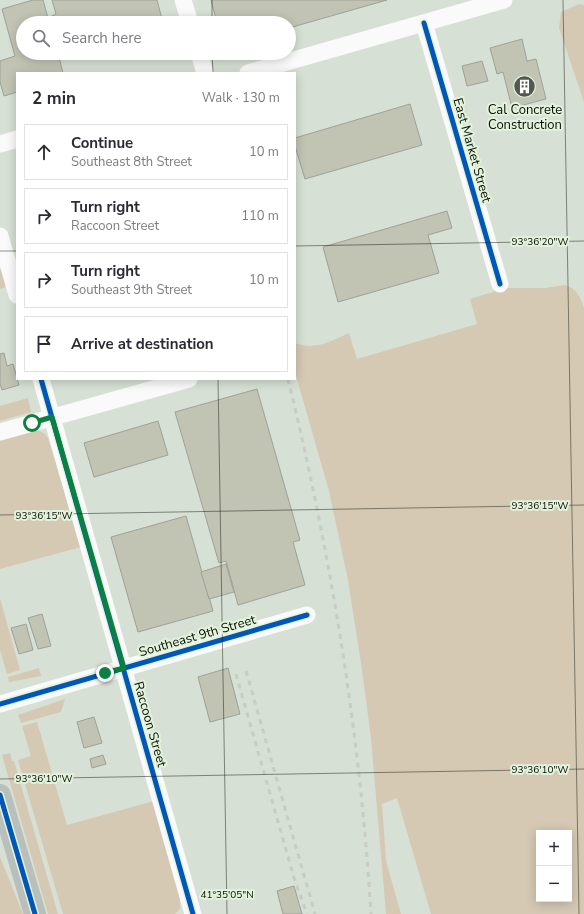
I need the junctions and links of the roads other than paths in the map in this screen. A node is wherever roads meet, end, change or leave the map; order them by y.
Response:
1 (183, 0) edge
2 (504, 0) edge
3 (188, 16) edge
4 (424, 23) junction
5 (296, 59) edge
6 (201, 60) edge
7 (294, 60) edge
8 (205, 72) edge
9 (252, 72) edge
10 (16, 139) edge
11 (0, 144) edge
12 (0, 236) edge
13 (500, 284) dead end
14 (16, 292) edge
15 (41, 380) edge
16 (185, 380) edge
17 (52, 417) junction
18 (0, 432) edge
19 (307, 615) dead end
20 (124, 668) junction
21 (0, 704) edge
22 (0, 795) edge
23 (35, 914) edge
24 (193, 914) edge

1 - 3 street
2 - 4 street
4 - 5 street
4 - 13 street, East Market Street
6 - 8 street
7 - 9 street
10 - 11 street
12 - 14 street
15 - 17 street, Raccoon Street
16 - 17 street
17 - 18 street
17 - 20 street, Raccoon Street
19 - 20 street, Southeast 9th Street
20 - 21 street, Southeast 9th Street
20 - 24 street, Raccoon Street
22 - 23 main road

